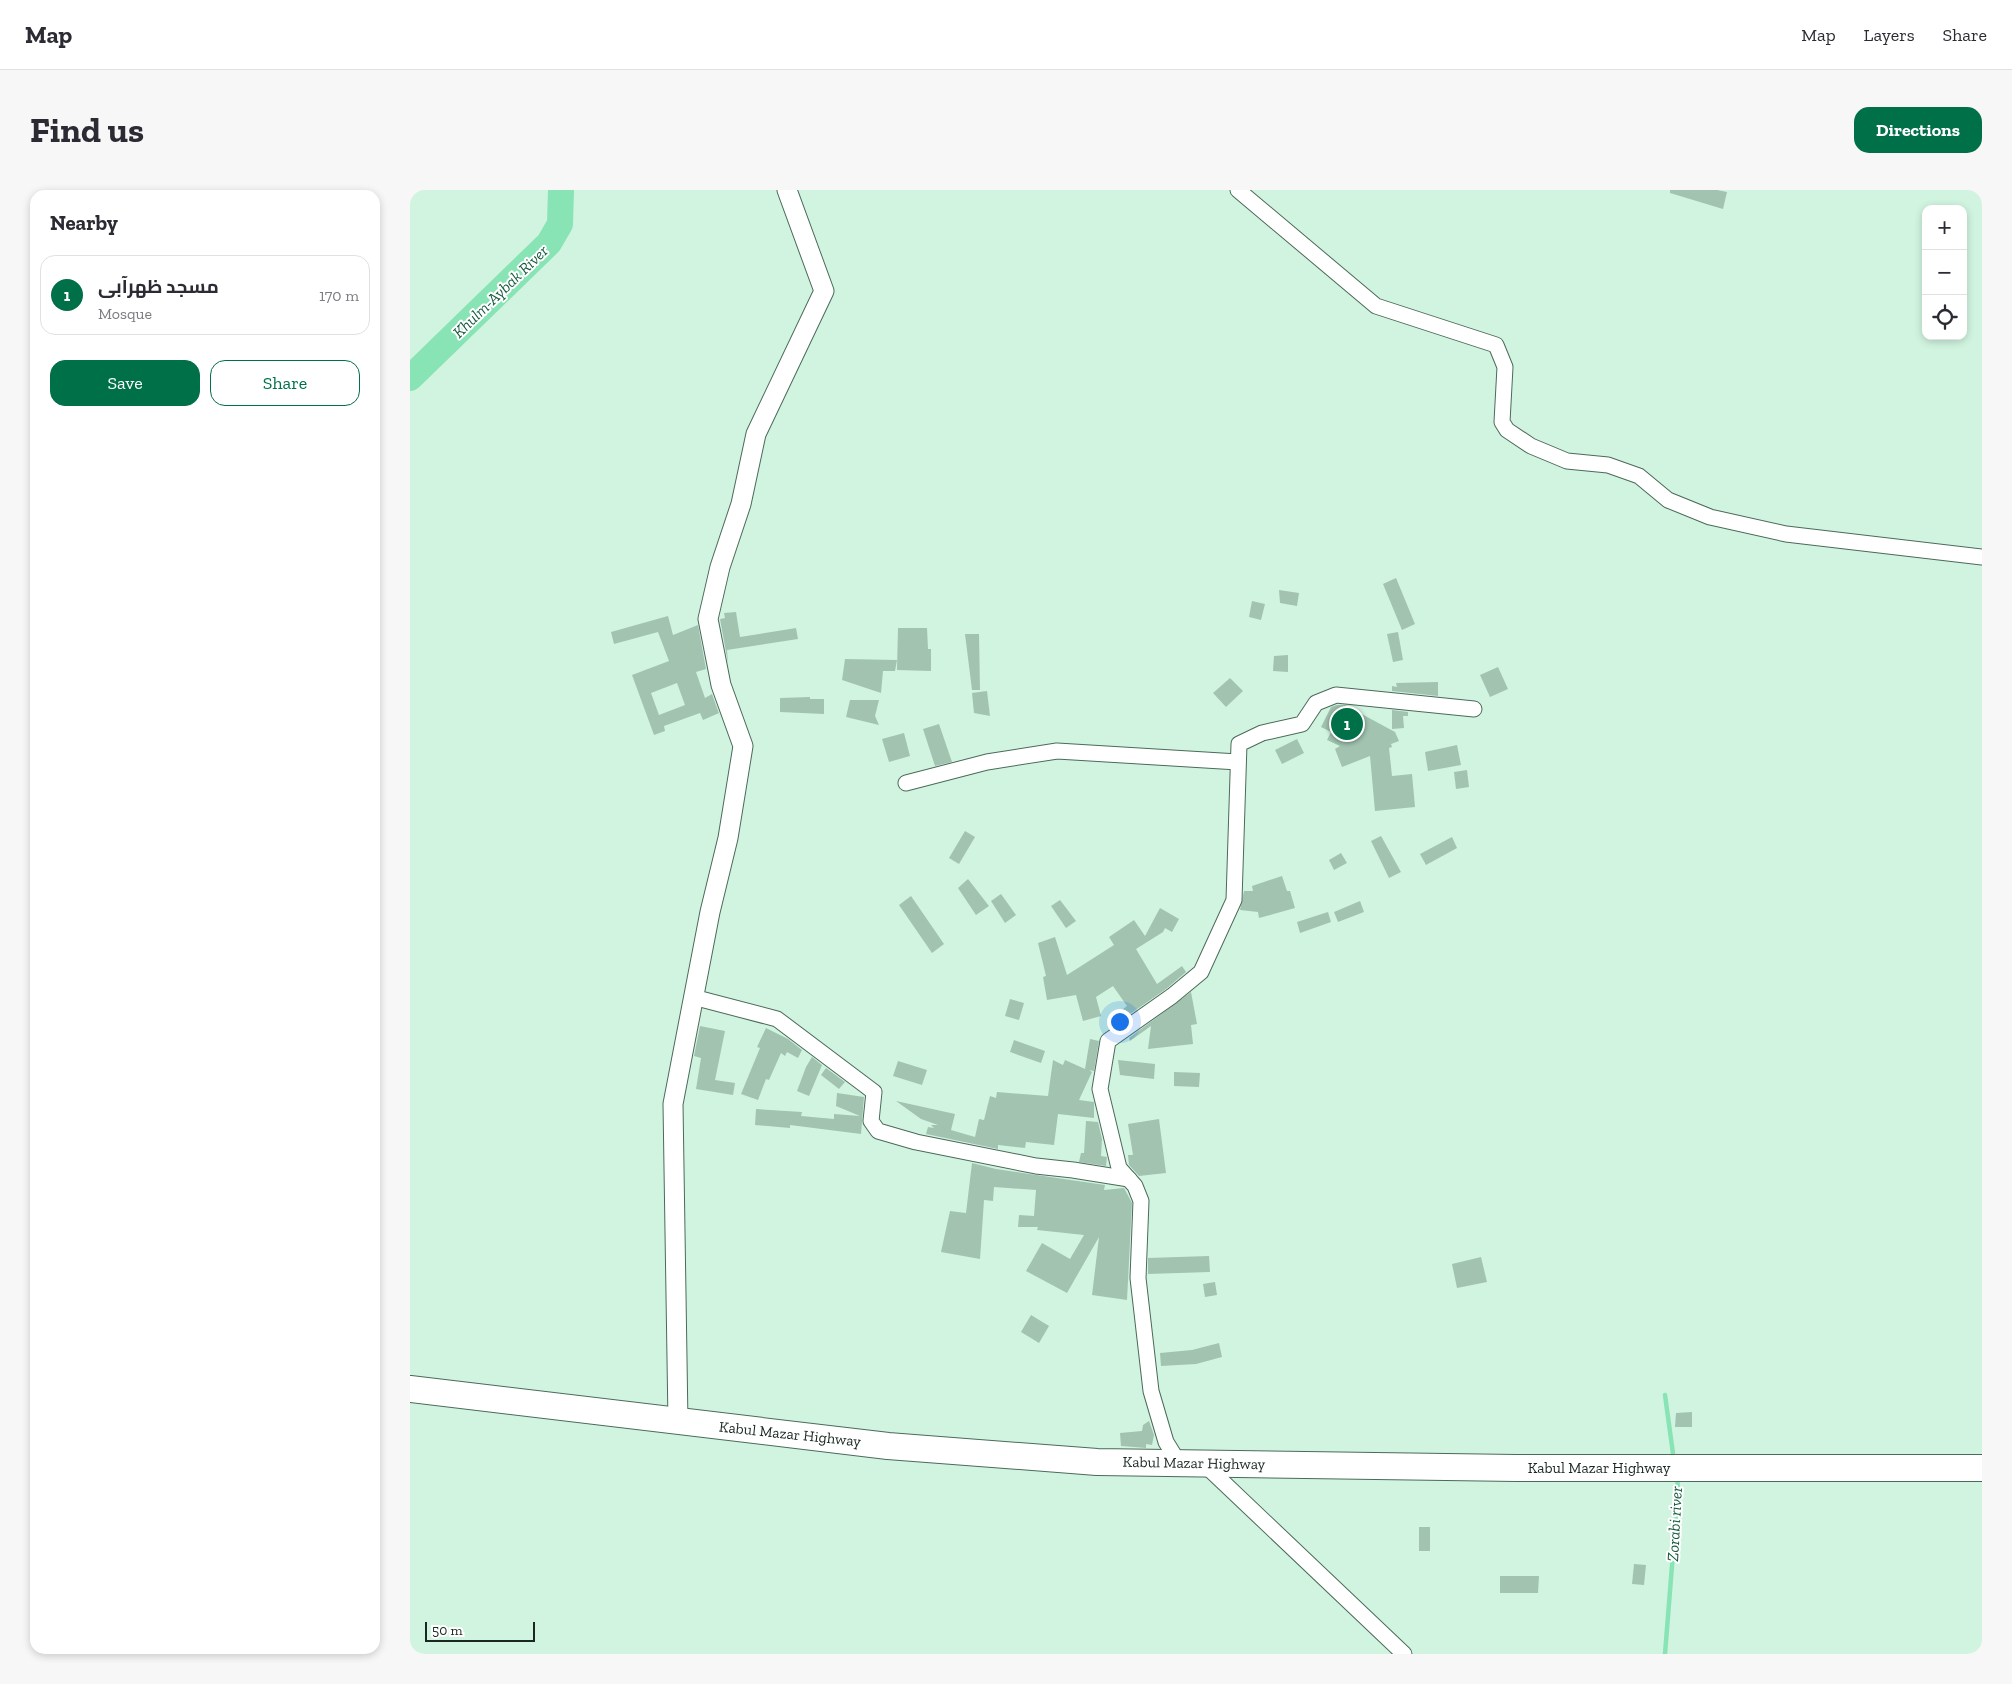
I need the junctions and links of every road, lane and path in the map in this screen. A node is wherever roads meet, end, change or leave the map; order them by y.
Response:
1 (787, 190) edge
2 (1238, 190) edge
3 (1982, 557) edge
4 (1474, 710) dead end
5 (1238, 762) junction
6 (906, 783) dead end
7 (693, 998) junction
8 (1129, 1179) junction
9 (410, 1389) edge
10 (678, 1422) junction
11 (1191, 1463) junction
12 (1982, 1468) edge
13 (1404, 1654) edge

1 - 7 street
2 - 3 street
4 - 5 street
5 - 6 street
5 - 8 street
7 - 8 street
7 - 10 street
8 - 11 street
9 - 10 highway, Kabul Mazar Highway
10 - 11 highway, Kabul Mazar Highway
11 - 12 highway, Kabul Mazar Highway
11 - 13 street

